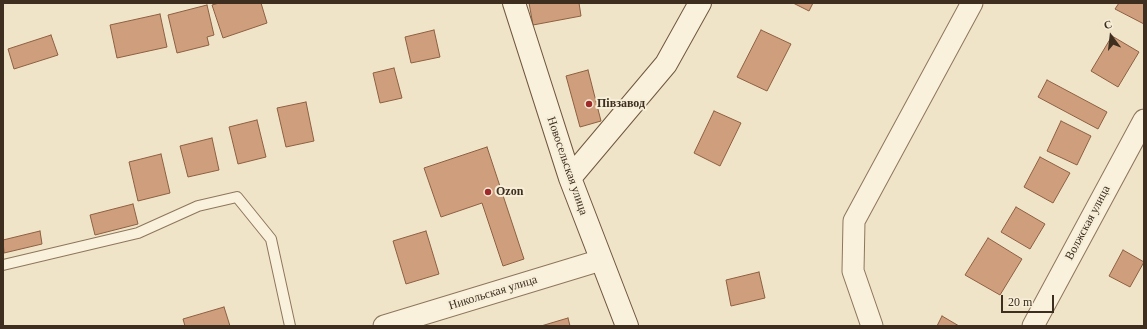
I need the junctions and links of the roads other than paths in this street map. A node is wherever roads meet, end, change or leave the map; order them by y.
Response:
1 (514, 3) edge
2 (700, 3) edge
3 (972, 3) edge
4 (1144, 120) edge
5 (570, 178) junction
6 (601, 260) junction
7 (3, 265) edge
8 (290, 326) edge
9 (384, 326) edge
10 (627, 326) edge
11 (872, 326) edge
12 (1033, 326) edge

1 - 5 street, Новосельская улица
2 - 5 street
3 - 11 street
4 - 12 street, Волжская улица
5 - 6 street, Новосельская улица
6 - 9 street, Никольская улица
6 - 10 street, Новосельская улица
7 - 8 lane

